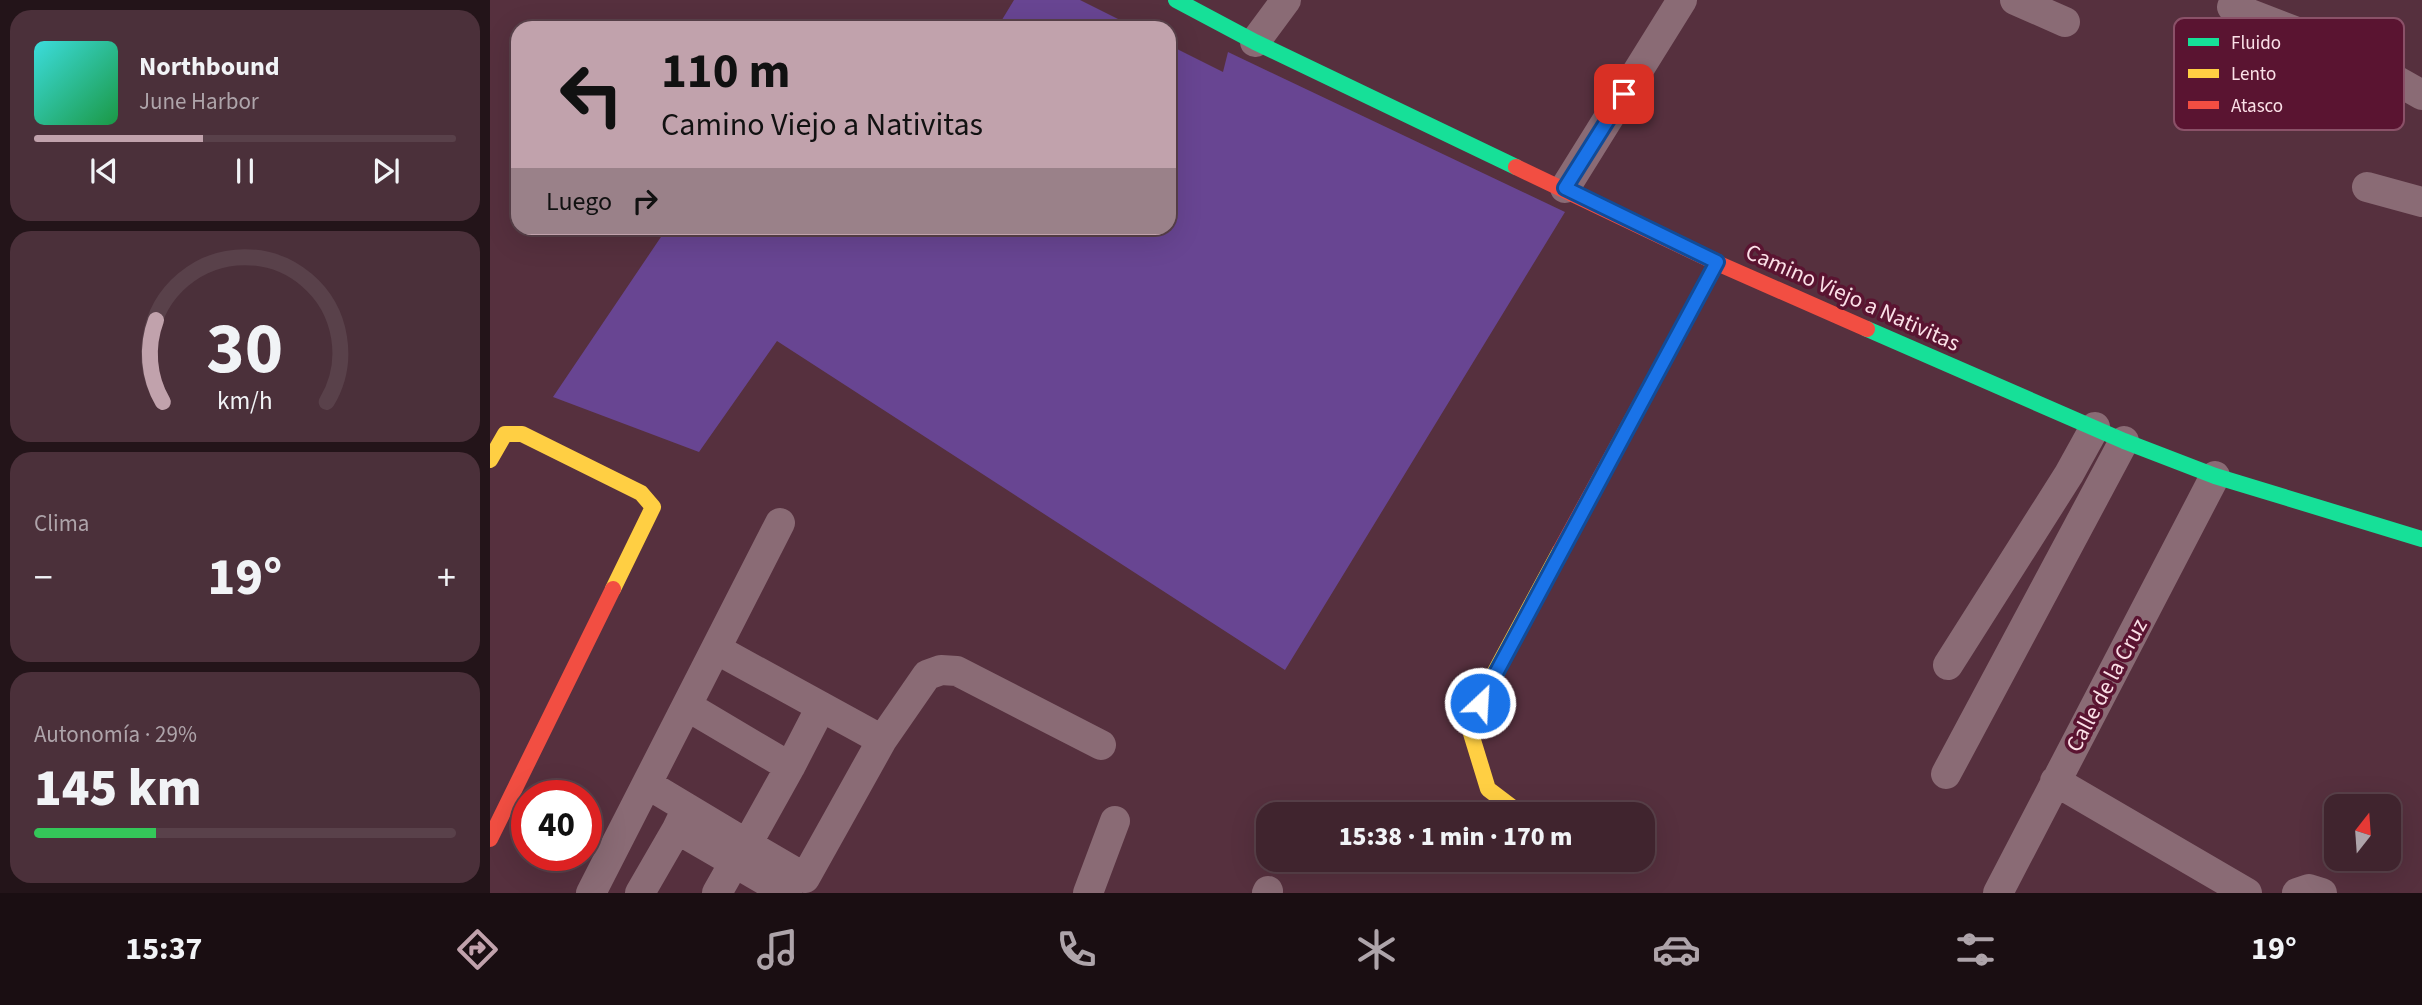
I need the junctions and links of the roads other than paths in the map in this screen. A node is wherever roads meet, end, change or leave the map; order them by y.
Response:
1 (1176, 0) edge
2 (1286, 0) edge
3 (1682, 0) edge
4 (2015, 0) edge
5 (2232, 7) dead end
6 (2261, 18) edge
7 (2065, 22) dead end
8 (1255, 42) junction
9 (2404, 85) edge
10 (2422, 95) edge
11 (2367, 187) dead end
12 (1565, 188) junction
13 (2422, 202) edge
14 (1717, 262) junction
15 (2095, 427) junction
16 (2124, 441) junction
17 (490, 460) edge
18 (2215, 476) junction
19 (780, 523) dead end
20 (2422, 539) edge
21 (716, 649) junction
22 (1948, 665) dead end
23 (687, 706) junction
24 (821, 707) junction
25 (882, 740) junction
26 (1101, 745) dead end
27 (790, 767) junction
28 (1946, 774) dead end
29 (2055, 781) junction
30 (647, 784) junction
31 (1505, 802) edge
32 (682, 819) junction
33 (1115, 821) dead end
34 (490, 839) edge
35 (740, 853) junction
36 (604, 889) edge
37 (639, 893) edge
38 (717, 893) edge
39 (787, 893) edge
40 (1088, 893) edge
41 (1997, 893) edge
42 (2247, 893) edge
43 (2297, 893) edge
44 (2322, 893) edge

1 - 8 street, Camino Viejo a Nativitas
2 - 8 street
3 - 12 street
4 - 7 street
5 - 6 street
8 - 12 street, Camino Viejo a Nativitas
9 - 10 street
11 - 13 street
12 - 14 street, Camino Viejo a Nativitas
14 - 15 street, Camino Viejo a Nativitas
14 - 31 street
15 - 16 street, Camino Viejo a Nativitas
15 - 22 street
16 - 18 street, Camino Viejo a Nativitas
16 - 28 street
17 - 34 street
18 - 20 street, Camino Viejo a Nativitas
18 - 29 street, Calle de la Cruz
19 - 21 street
21 - 23 street
21 - 24 street
23 - 27 street
23 - 30 street
24 - 25 street
24 - 27 street
25 - 26 street
25 - 35 street
27 - 35 street
29 - 41 street, Calle de la Cruz
29 - 42 street
30 - 32 street
30 - 36 street
32 - 35 street
32 - 37 street
33 - 40 street
35 - 38 street
35 - 39 street
43 - 44 street

